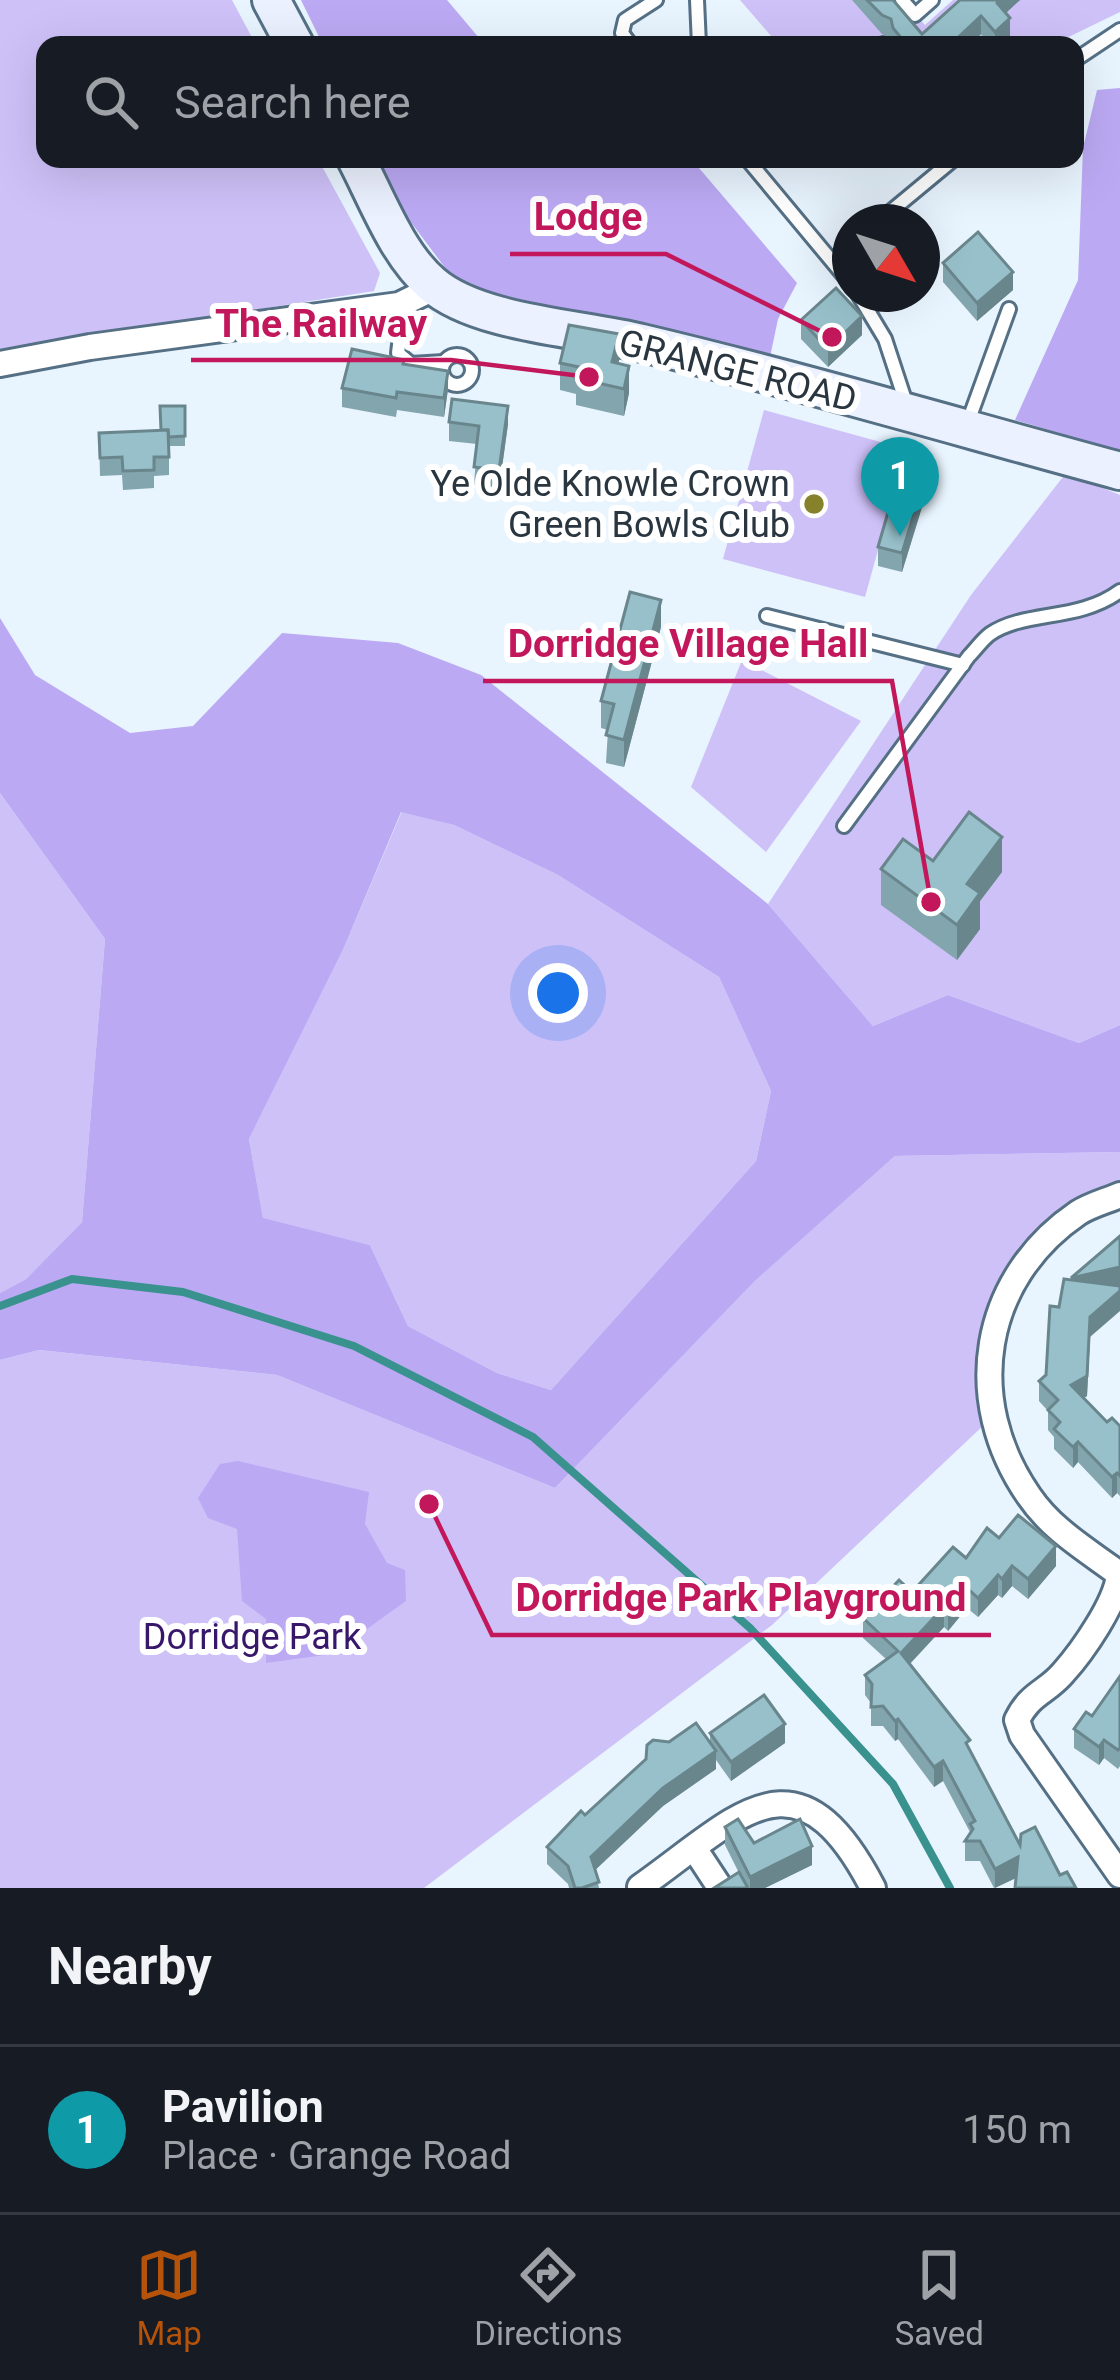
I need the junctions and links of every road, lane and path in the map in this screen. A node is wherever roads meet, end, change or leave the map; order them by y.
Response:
1 (271, 0) edge
2 (656, 0) edge
3 (697, 0) edge
4 (902, 0) edge
5 (932, 0) edge
6 (1120, 29) edge
7 (290, 36) edge
8 (624, 36) edge
9 (699, 36) edge
10 (1084, 54) edge
11 (361, 168) edge
12 (758, 168) edge
13 (943, 168) edge
14 (900, 204) edge
15 (832, 259) edge
16 (420, 295) junction
17 (1009, 309) dead end
18 (868, 312) edge
19 (445, 362) dead end
20 (0, 364) edge
21 (907, 413) junction
22 (966, 429) junction
23 (1120, 471) edge
24 (1120, 591) edge
25 (767, 616) dead end
26 (963, 665) junction
27 (844, 826) dead end
28 (1120, 1195) edge
29 (1119, 1574) edge
30 (694, 1848) junction
31 (1120, 1874) edge
32 (719, 1886) edge
33 (640, 1887) edge
34 (873, 1888) edge

1 - 7 main road
2 - 8 lane
3 - 9 lane
4 - 5 lane
6 - 10 lane
11 - 16 main road
12 - 15 lane
13 - 14 lane
16 - 19 lane
16 - 20 street
16 - 21 main road, GRANGE ROAD
17 - 22 lane
18 - 21 lane
21 - 22 main road, GRANGE ROAD
22 - 23 main road, GRANGE ROAD
24 - 26 lane
25 - 26 lane
26 - 27 lane
28 - 29 street
29 - 31 street
30 - 32 street
30 - 33 street
30 - 34 street

